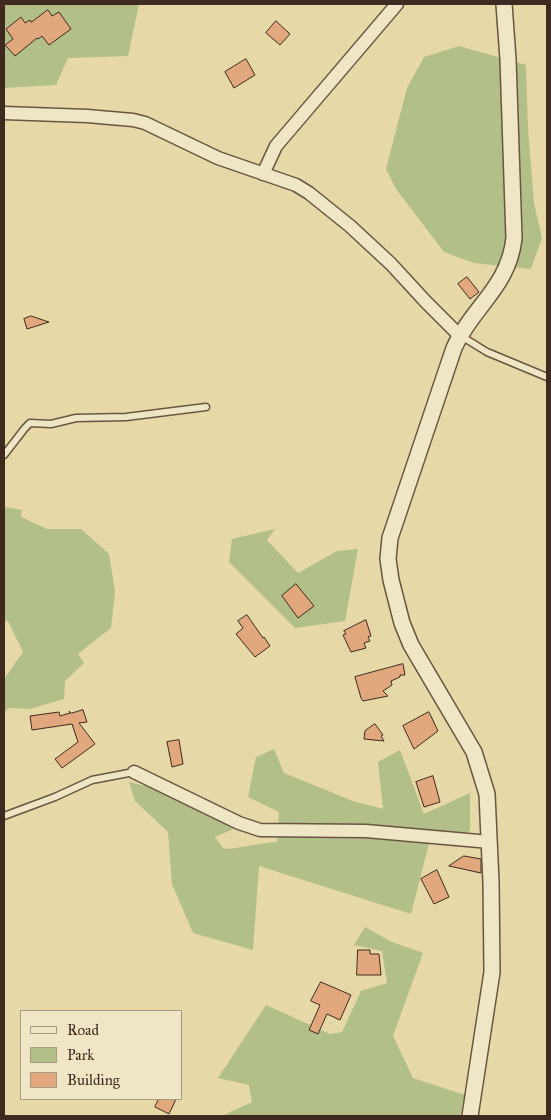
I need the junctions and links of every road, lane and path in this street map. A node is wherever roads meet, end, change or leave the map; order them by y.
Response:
1 (397, 4) edge
2 (504, 4) edge
3 (4, 113) edge
4 (263, 174) junction
5 (460, 335) junction
6 (547, 377) edge
7 (206, 407) dead end
8 (4, 455) edge
9 (134, 772) joint
10 (4, 816) edge
11 (490, 842) junction
12 (470, 1116) edge

1 - 4 street
2 - 5 street
3 - 4 street
4 - 5 street
5 - 6 lane
5 - 11 street
7 - 8 lane
9 - 10 lane
9 - 11 street
11 - 12 street

